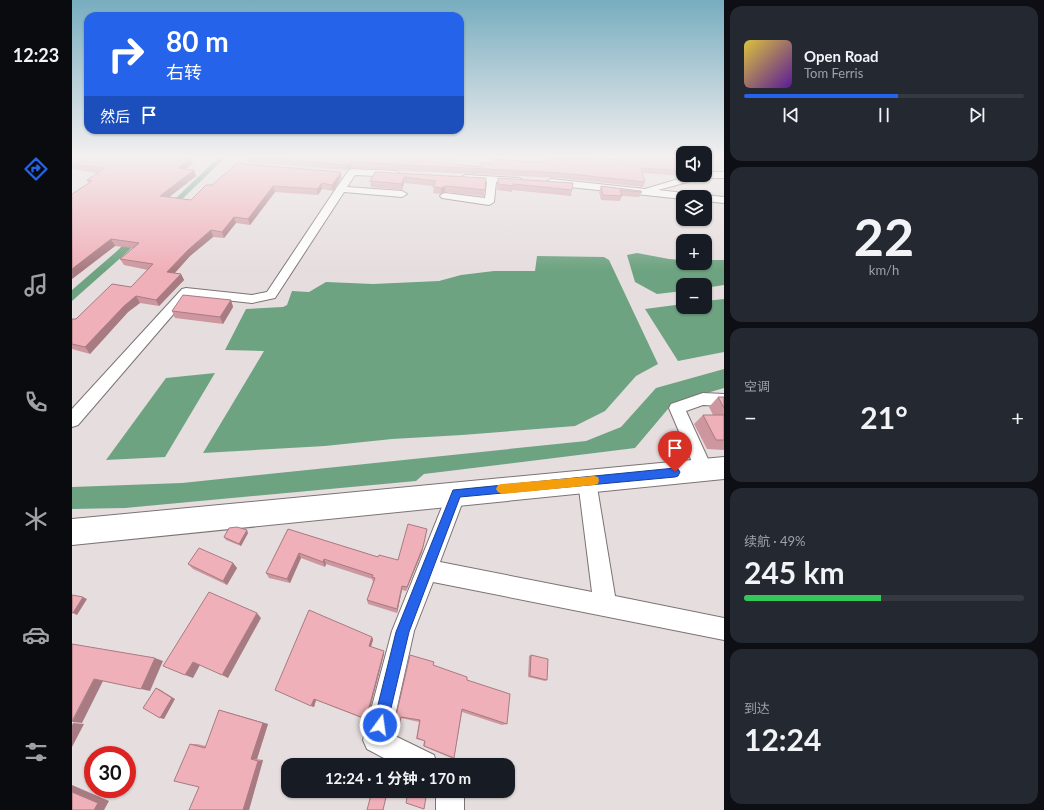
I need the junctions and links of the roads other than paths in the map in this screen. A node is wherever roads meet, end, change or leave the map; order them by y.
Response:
1 (337, 194) edge
2 (490, 194) edge
3 (662, 194) edge
4 (676, 195) edge
5 (445, 196) dead end
6 (712, 199) edge
7 (724, 200) edge
8 (724, 400) edge
9 (72, 420) edge
10 (714, 469) edge
11 (587, 481) junction
12 (457, 493) junction
13 (72, 532) edge
14 (427, 570) junction
15 (605, 605) junction
16 (724, 629) edge
17 (411, 758) edge
18 (450, 798) edge
19 (450, 810) edge

1 - 9 street
2 - 5 street
3 - 4 street
6 - 7 street
8 - 10 street
10 - 11 street
11 - 12 street
11 - 15 street
12 - 13 street
12 - 14 street
14 - 15 street
14 - 17 street
15 - 16 street
18 - 19 street

